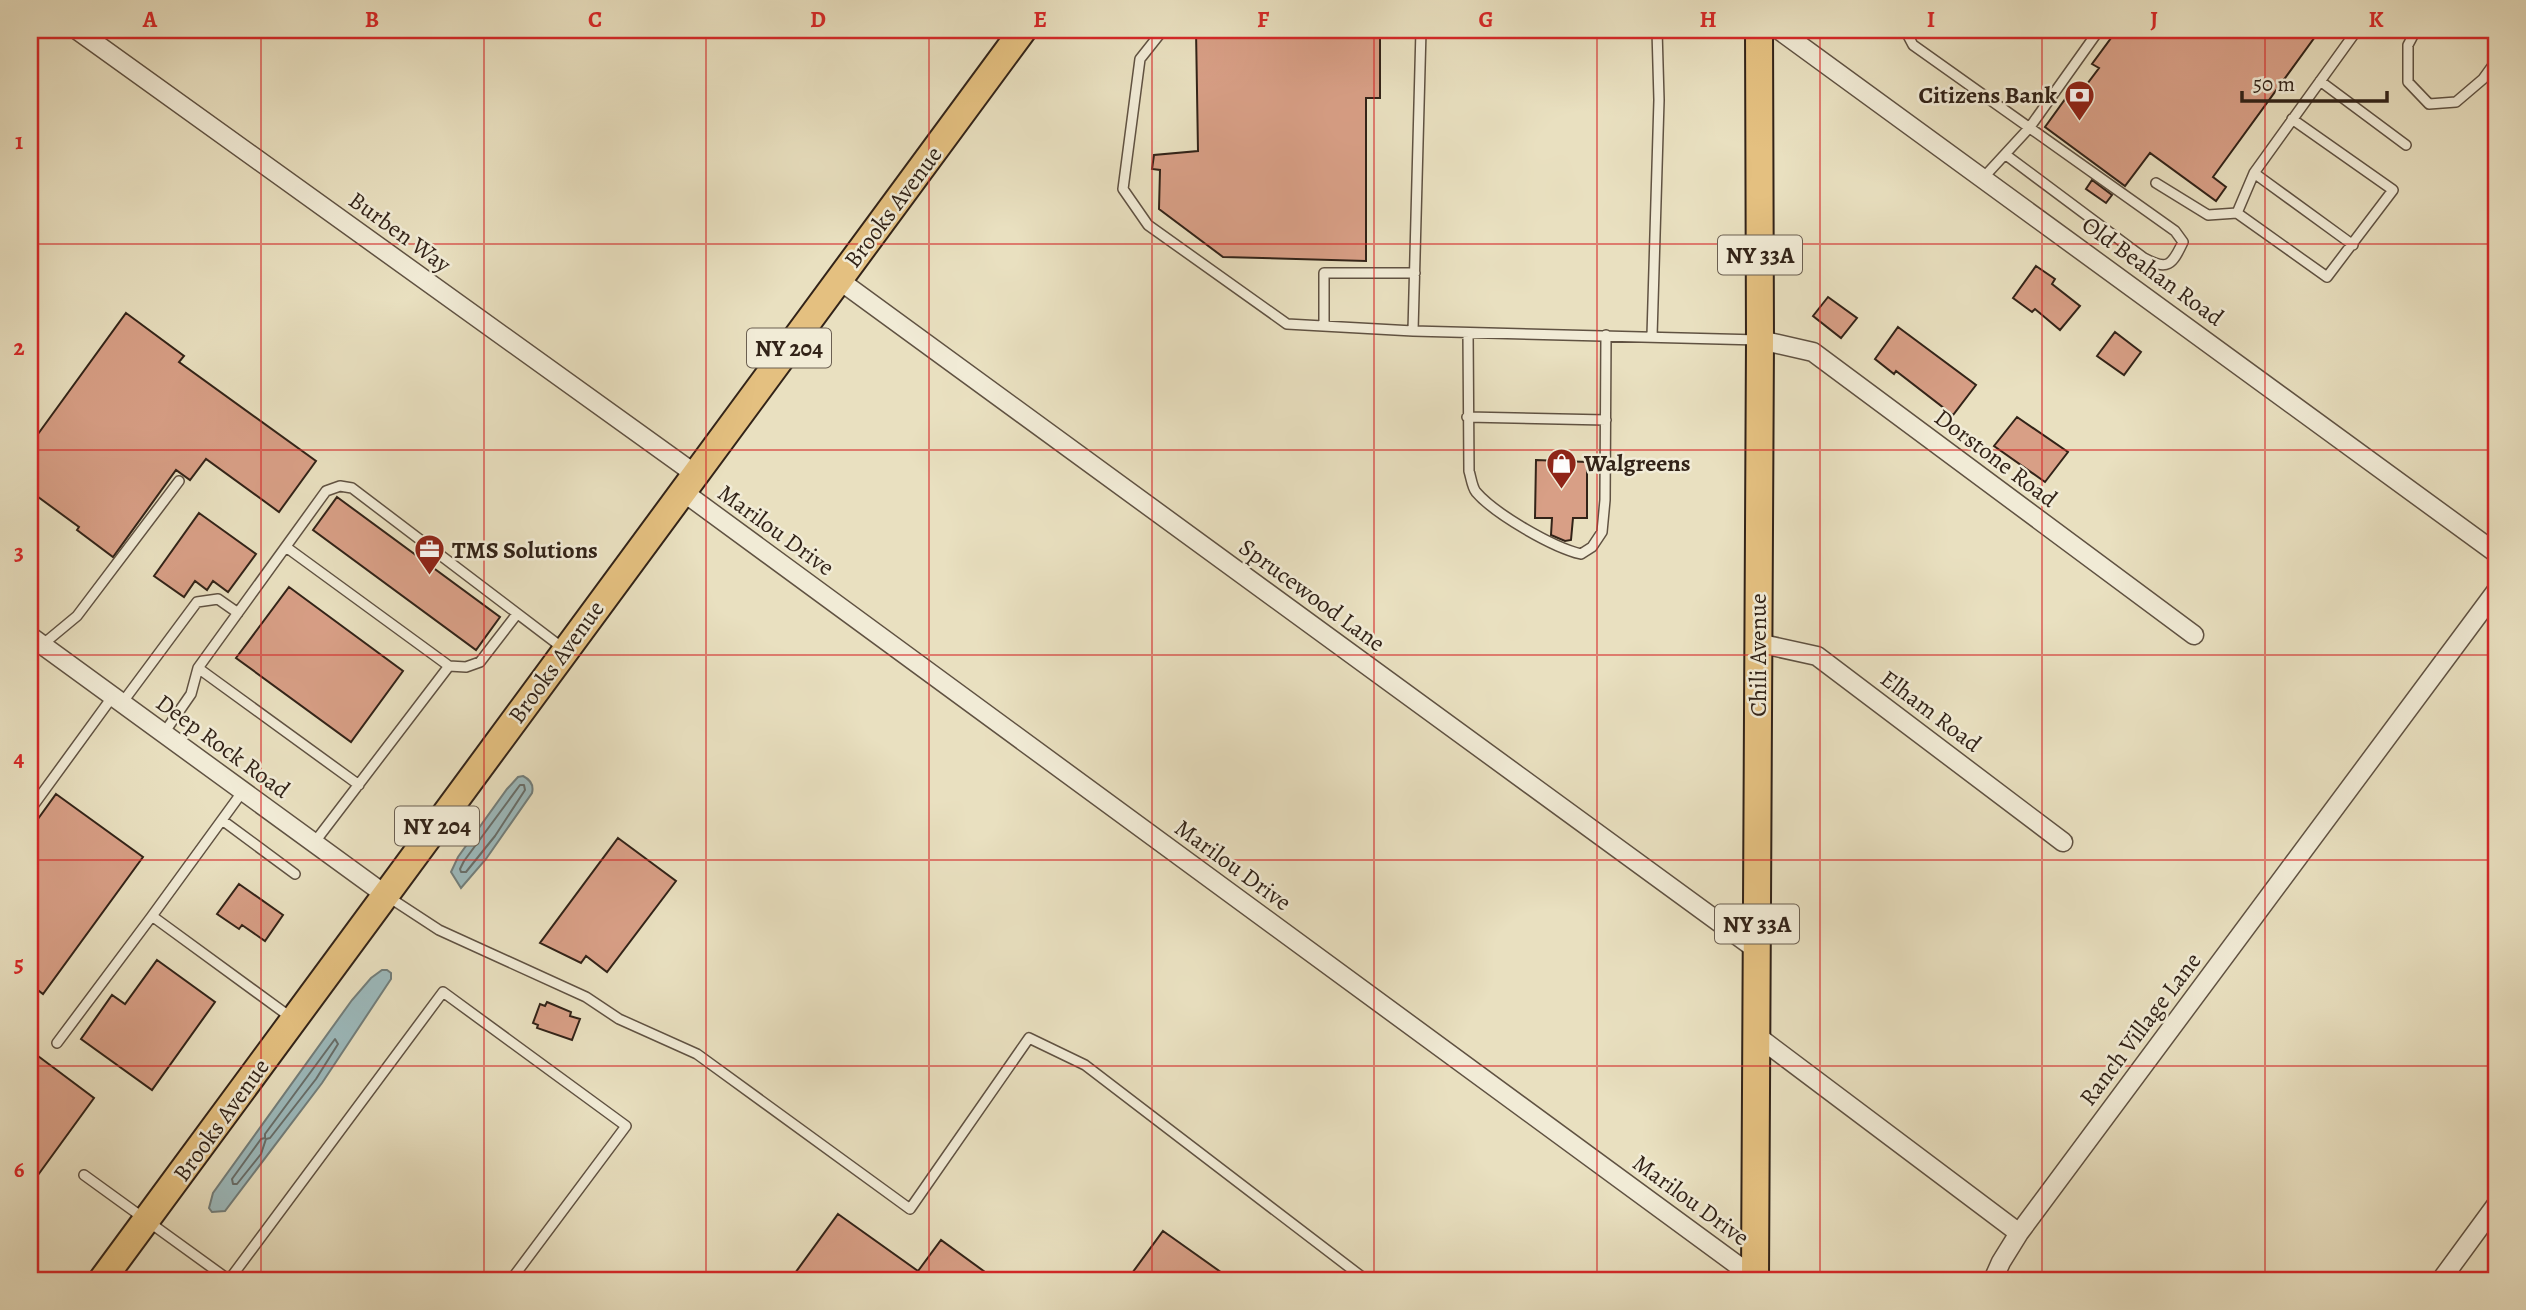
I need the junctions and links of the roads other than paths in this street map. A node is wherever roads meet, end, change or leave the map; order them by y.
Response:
1 (77, 30) edge
2 (1163, 30) edge
3 (1420, 30) edge
4 (1657, 30) edge
5 (1759, 30) edge
6 (1779, 30) edge
7 (1905, 30) edge
8 (2099, 30) edge
9 (2357, 30) edge
10 (2416, 30) edge
11 (1022, 35) edge
12 (2496, 61) edge
13 (2320, 81) junction
14 (2292, 119) junction
15 (2030, 127) junction
16 (2406, 145) dead end
17 (2006, 155) junction
18 (2254, 173) junction
19 (1983, 177) junction
20 (2155, 183) dead end
21 (2237, 213) junction
22 (2353, 245) junction
23 (1415, 273) junction
24 (839, 280) junction
25 (1324, 326) junction
26 (1413, 331) junction
27 (1468, 333) junction
28 (1606, 335) junction
29 (1652, 336) junction
30 (1760, 340) junction
31 (1467, 417) junction
32 (1606, 420) junction
33 (179, 481) dead end
34 (689, 483) junction
35 (286, 547) junction
36 (2496, 553) edge
37 (2496, 591) edge
38 (238, 613) junction
39 (517, 614) junction
40 (2194, 635) dead end
41 (1758, 643) junction
42 (34, 646) edge
43 (565, 650) junction
44 (449, 666) junction
45 (198, 668) junction
46 (117, 700) junction
47 (164, 733) junction
48 (359, 785) junction
49 (243, 791) junction
50 (30, 810) edge
51 (222, 820) junction
52 (2063, 842) dead end
53 (314, 843) junction
54 (295, 874) dead end
55 (387, 896) junction
56 (152, 915) junction
57 (1757, 950) junction
58 (294, 1020) junction
59 (1757, 1035) junction
60 (57, 1043) dead end
61 (85, 1175) dead end
62 (2496, 1205) edge
63 (146, 1221) junction
64 (2019, 1233) junction
65 (1755, 1279) edge
66 (102, 1280) edge
67 (229, 1280) edge
68 (511, 1280) edge
69 (1366, 1280) edge
70 (1993, 1280) edge
71 (2441, 1280) edge

1 - 34 street, Burben Way
2 - 25 lane
3 - 23 lane
4 - 29 lane
5 - 30 main road, Chili Avenue / NY 33A
6 - 19 street, Old Beahan Road
7 - 15 lane
8 - 15 lane
9 - 13 lane
10 - 12 lane
11 - 24 main road, Brooks Avenue / NY 204
13 - 14 lane
13 - 16 lane
14 - 18 lane
14 - 22 lane
15 - 17 lane
15 - 17 lane
17 - 19 lane
18 - 21 lane
18 - 22 lane
19 - 36 street, Old Beahan Road
20 - 21 lane
21 - 22 lane
23 - 25 lane
23 - 26 lane
24 - 34 main road, Brooks Avenue / NY 204
24 - 57 street, Sprucewood Lane
25 - 26 lane
26 - 27 lane
27 - 28 lane
27 - 31 lane
28 - 29 lane
28 - 32 lane
29 - 30 lane
30 - 40 street, Dorstone Road
30 - 41 main road, Chili Avenue / NY 33A
31 - 32 lane
31 - 32 lane
33 - 42 lane
34 - 43 main road, Brooks Avenue / NY 204
34 - 65 street, Marilou Drive
35 - 38 lane
35 - 39 lane
35 - 44 lane
37 - 64 street, Ranch Village Lane
38 - 45 lane
38 - 46 lane
39 - 43 lane
39 - 44 lane
41 - 52 street, Elham Road
41 - 57 main road, Chili Avenue / NY 33A
42 - 46 street, Deep Rock Road
43 - 55 main road, Brooks Avenue / NY 204
44 - 48 lane
45 - 47 lane
45 - 48 lane
46 - 47 street, Deep Rock Road
46 - 50 lane
47 - 49 street, Deep Rock Road
48 - 53 lane
49 - 51 lane
49 - 53 street, Deep Rock Road
51 - 54 lane
51 - 56 lane
53 - 55 street, Deep Rock Road
55 - 58 main road, Brooks Avenue / NY 204
55 - 69 lane
56 - 58 lane
56 - 60 lane
57 - 59 main road, Chili Avenue / NY 33A
58 - 63 main road, Brooks Avenue / NY 204
59 - 64 street
59 - 65 main road, Chili Avenue / NY 33A
61 - 63 lane
62 - 71 street
63 - 66 main road, Brooks Avenue / NY 204
63 - 67 lane
64 - 70 street, Ranch Village Lane
67 - 68 lane

